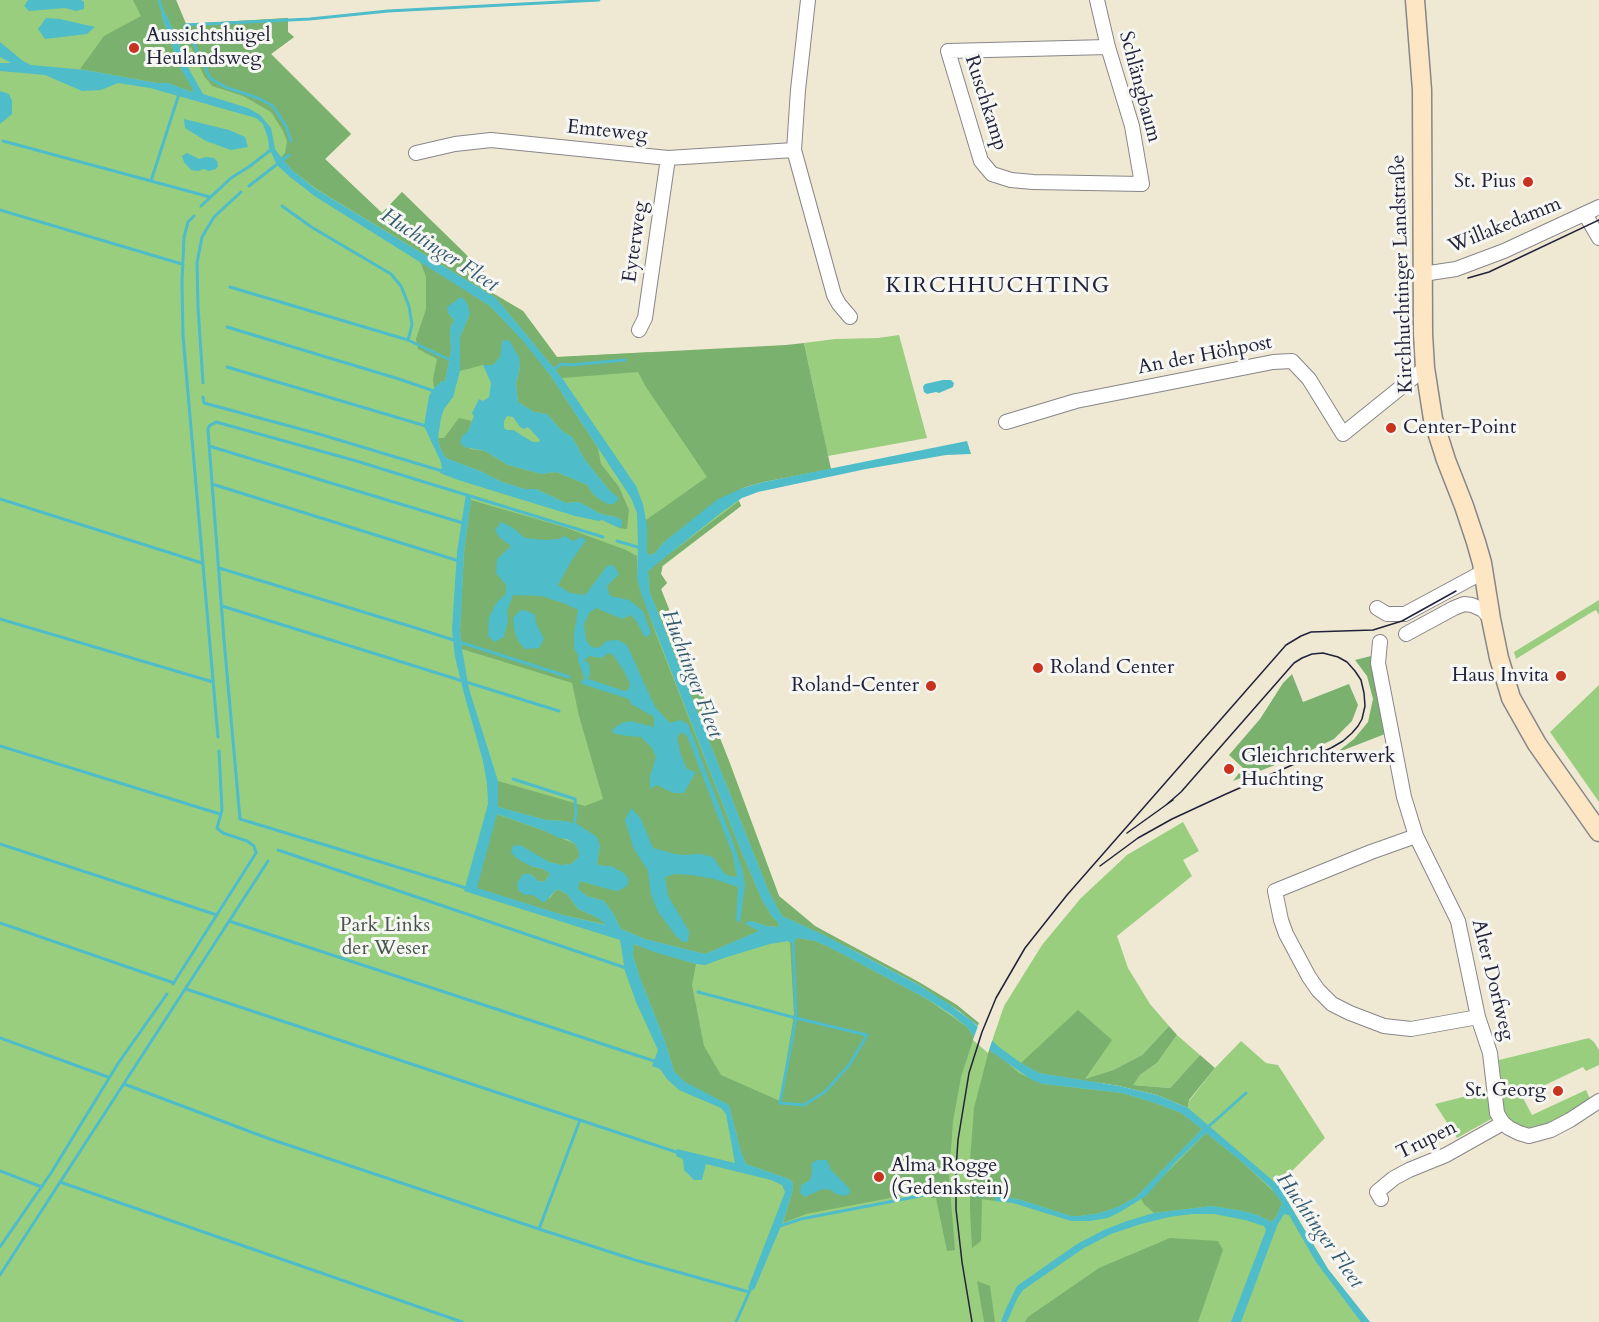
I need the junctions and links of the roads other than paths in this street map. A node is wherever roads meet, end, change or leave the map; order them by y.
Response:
1 (808, 0) edge
2 (1097, 0) edge
3 (1415, 0) edge
4 (1108, 47) junction
5 (794, 150) junction
6 (416, 153) dead end
7 (668, 158) junction
8 (1142, 184) joint
9 (1599, 207) edge
10 (1585, 214) junction
11 (1599, 238) edge
12 (1423, 274) junction
13 (850, 317) dead end
14 (639, 330) dead end
15 (1425, 368) junction
16 (1006, 422) dead end
17 (1483, 572) junction
18 (1377, 609) dead end
19 (1491, 619) junction
20 (1406, 634) dead end
21 (1380, 642) dead end
22 (1599, 832) edge
23 (1416, 836) junction
24 (1478, 1017) junction
25 (1599, 1101) edge
26 (1503, 1123) junction
27 (1381, 1199) dead end

1 - 5 street
2 - 4 street, Schlängbaum
3 - 12 main road, Kirchhuchtinger Landstraße
4 - 8 street, Schlängbaum
4 - 8 street, Ruschkamp
5 - 7 street, Emteweg
5 - 13 street
6 - 7 street, Emteweg
7 - 14 street, Eyterweg
9 - 10 street, Willakedamm
10 - 11 street
10 - 12 street, Willakedamm
12 - 15 main road, Kirchhuchtinger Landstraße
15 - 16 street, An der Höhpost
15 - 17 main road, Kirchhuchtinger Landstraße
17 - 18 street
17 - 19 main road, Kirchhuchtinger Landstraße
19 - 20 street
19 - 22 main road, Kirchhuchtinger Landstraße
21 - 23 street, Alter Dorfweg
23 - 24 street, Alter Dorfweg
23 - 24 street
24 - 26 street, Alter Dorfweg
25 - 26 street
26 - 27 street, Trupen

